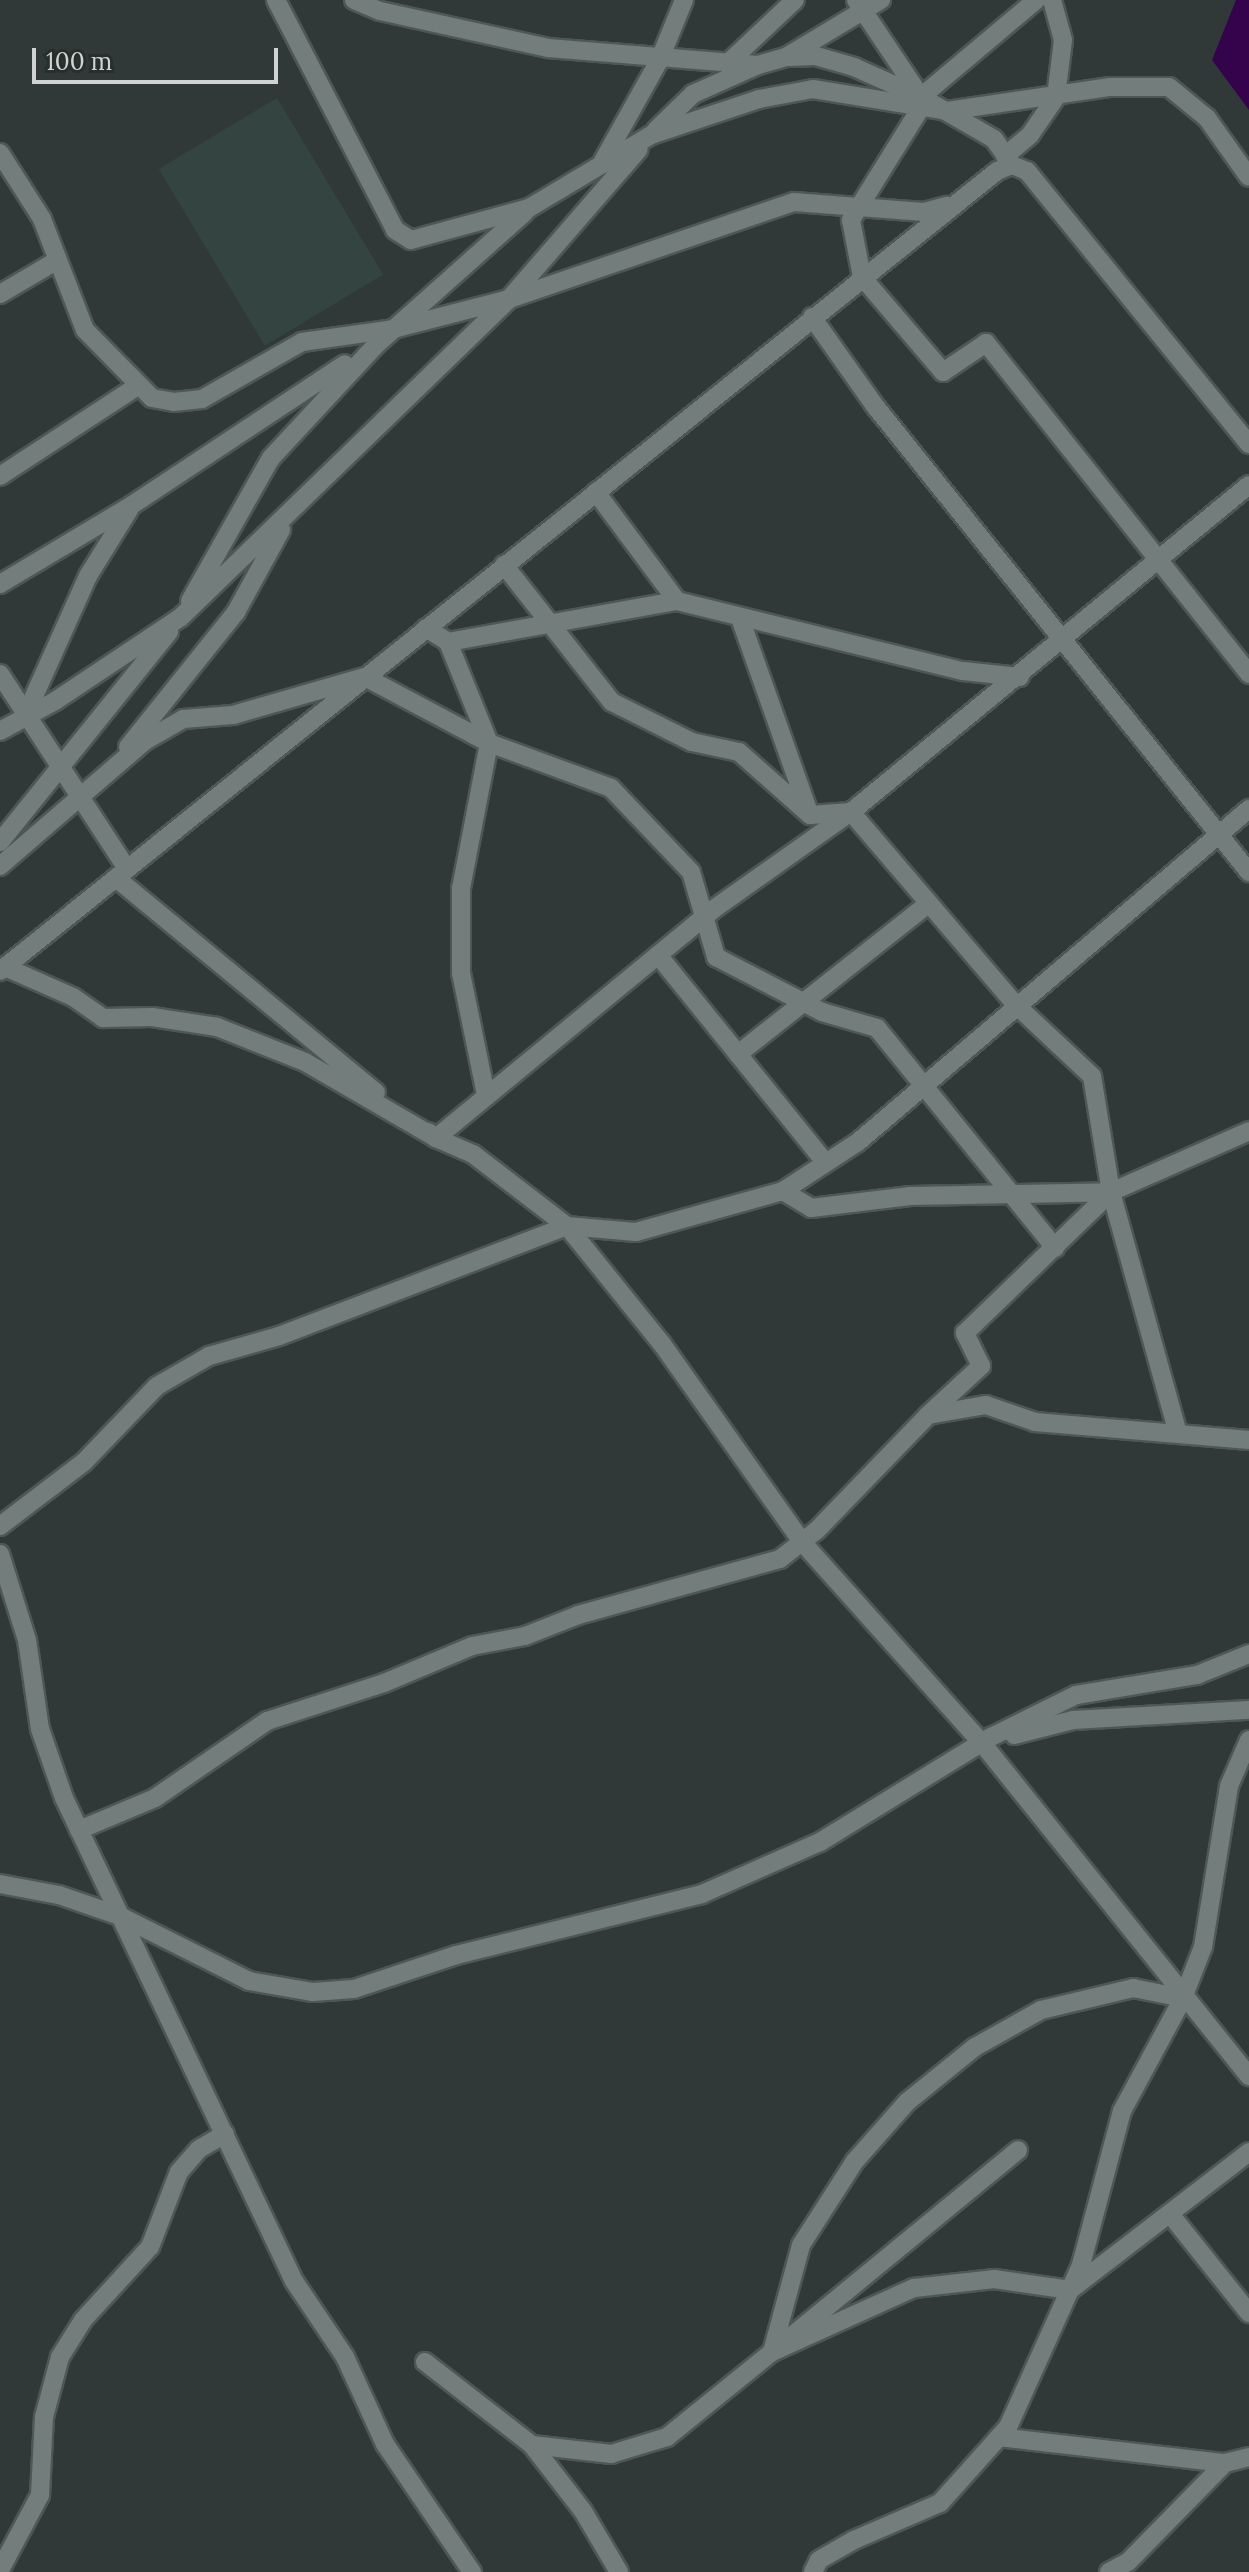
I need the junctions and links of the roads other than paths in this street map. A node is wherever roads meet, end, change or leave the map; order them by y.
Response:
1 (276, 0) edge
2 (354, 0) edge
3 (684, 0) edge
4 (795, 0) edge
5 (881, 0) edge
6 (1036, 0) edge
7 (1052, 0) edge
8 (860, 6) edge
9 (786, 57) junction
10 (659, 61) junction
11 (727, 64) junction
12 (758, 65) junction
13 (1056, 97) junction
14 (920, 103) junction
15 (947, 111) junction
16 (651, 135) junction
17 (0, 153) edge
18 (1009, 161) junction
19 (599, 166) junction
20 (1249, 177) edge
21 (860, 204) junction
22 (955, 204) junction
23 (529, 208) junction
24 (58, 260) junction
25 (862, 277) junction
26 (0, 294) edge
27 (509, 299) junction
28 (812, 317) junction
29 (393, 329) junction
30 (377, 344) junction
31 (139, 385) junction
32 (1249, 444) edge
33 (0, 476) edge
34 (1249, 485) edge
35 (596, 492) junction
36 (132, 505) junction
37 (290, 514) junction
38 (1160, 561) junction
39 (504, 565) junction
40 (0, 584) edge
41 (677, 601) junction
42 (181, 617) junction
43 (740, 618) junction
44 (550, 625) junction
45 (426, 628) junction
46 (448, 642) junction
47 (1062, 643) junction
48 (0, 674) edge
49 (1249, 674) edge
50 (365, 677) junction
51 (1020, 677) junction
52 (26, 714) junction
53 (0, 731) edge
54 (489, 743) junction
55 (60, 767) junction
56 (96, 786) junction
57 (81, 799) junction
58 (1249, 809) edge
59 (851, 812) junction
60 (810, 815) junction
61 (1217, 835) junction
62 (0, 842) edge
63 (0, 866) edge
64 (1249, 872) edge
65 (121, 874) junction
66 (929, 903) junction
67 (705, 917) junction
68 (658, 955) junction
69 (2, 969) edge
70 (803, 1002) junction
71 (1016, 1005) junction
72 (738, 1054) junction
73 (923, 1085) junction
74 (486, 1095) junction
75 (1249, 1131) edge
76 (436, 1138) junction
77 (826, 1163) junction
78 (783, 1191) junction
79 (1111, 1192) junction
80 (1010, 1193) junction
81 (567, 1226) junction
82 (1055, 1248) junction
83 (928, 1415) junction
84 (1178, 1433) junction
85 (1249, 1440) edge
86 (0, 1526) edge
87 (803, 1543) junction
88 (0, 1554) edge
89 (1249, 1654) edge
90 (1249, 1710) edge
91 (1249, 1740) edge
92 (982, 1743) junction
93 (79, 1830) junction
94 (0, 1884) edge
95 (120, 1916) junction
96 (1183, 1998) junction
97 (1248, 2076) edge
98 (225, 2134) junction
99 (1018, 2150) dead end
100 (1249, 2152) edge
101 (1170, 2214) junction
102 (1070, 2290) junction
103 (1249, 2313) edge
104 (772, 2352) junction
105 (425, 2362) dead end
106 (999, 2437) junction
107 (532, 2445) junction
108 (1249, 2457) edge
109 (1225, 2463) junction
110 (0, 2570) edge
111 (472, 2572) edge
112 (619, 2572) edge
113 (813, 2572) edge
114 (1109, 2572) edge

1 - 23 street
2 - 10 street
3 - 10 street
4 - 11 street
5 - 8 street
6 - 14 street
7 - 13 street
8 - 9 street
8 - 14 street
9 - 12 street
9 - 14 street
10 - 11 street
10 - 19 street
11 - 12 street
12 - 16 street
13 - 15 street
13 - 18 street
13 - 20 street
14 - 15 street
14 - 16 street
14 - 21 street
15 - 18 street
16 - 19 street
16 - 27 street
17 - 24 street
18 - 22 street
18 - 32 street
19 - 23 street
21 - 22 street
21 - 25 street
21 - 27 street
22 - 25 street
23 - 29 street
24 - 26 street
24 - 31 street
25 - 28 street
25 - 38 street
27 - 29 street
27 - 37 street
28 - 35 street
28 - 47 street
29 - 30 street
29 - 31 street
30 - 36 street
30 - 42 street
31 - 33 street
34 - 38 street
35 - 39 street
35 - 41 street
36 - 40 street
36 - 52 street
37 - 42 street
37 - 56 street
38 - 47 street
38 - 49 street
39 - 44 street
39 - 45 street
41 - 43 street
41 - 44 street
42 - 52 street
42 - 55 street
43 - 51 street
43 - 60 street
44 - 46 street
44 - 60 street
45 - 46 street
45 - 50 street
46 - 54 street
47 - 51 street
47 - 61 street
48 - 52 street
50 - 54 street
50 - 56 street
50 - 65 street
51 - 59 street
52 - 53 street
52 - 55 street
54 - 67 street
54 - 74 street
55 - 57 street
55 - 62 street
56 - 57 street
57 - 63 street
57 - 65 street
58 - 61 street
59 - 60 street
59 - 66 street
59 - 67 street
61 - 64 street
61 - 71 street
65 - 69 street
65 - 76 street
66 - 70 street
66 - 71 street
67 - 68 street
67 - 70 street
68 - 72 street
68 - 74 street
69 - 76 street
70 - 72 street
70 - 73 street
71 - 73 street
71 - 79 street
72 - 77 street
73 - 77 street
73 - 80 street
74 - 76 street
75 - 79 street
76 - 81 street
77 - 78 street
78 - 80 street
78 - 81 street
79 - 80 street
79 - 82 street
79 - 84 street
80 - 82 street
81 - 86 street
81 - 87 street
82 - 83 street
83 - 84 street
83 - 87 street
84 - 85 street
87 - 92 street
87 - 93 street
88 - 93 street
89 - 92 street
90 - 92 street
91 - 96 street
92 - 95 street
92 - 96 street
93 - 95 street
94 - 95 street
95 - 98 street
96 - 97 street
96 - 102 street
96 - 104 street
98 - 110 street
98 - 111 street
99 - 104 street
100 - 101 street
101 - 102 street
101 - 103 street
102 - 104 street
102 - 106 street
104 - 107 street
105 - 107 street
106 - 109 street
106 - 113 street
107 - 112 street
108 - 109 street
109 - 114 street

